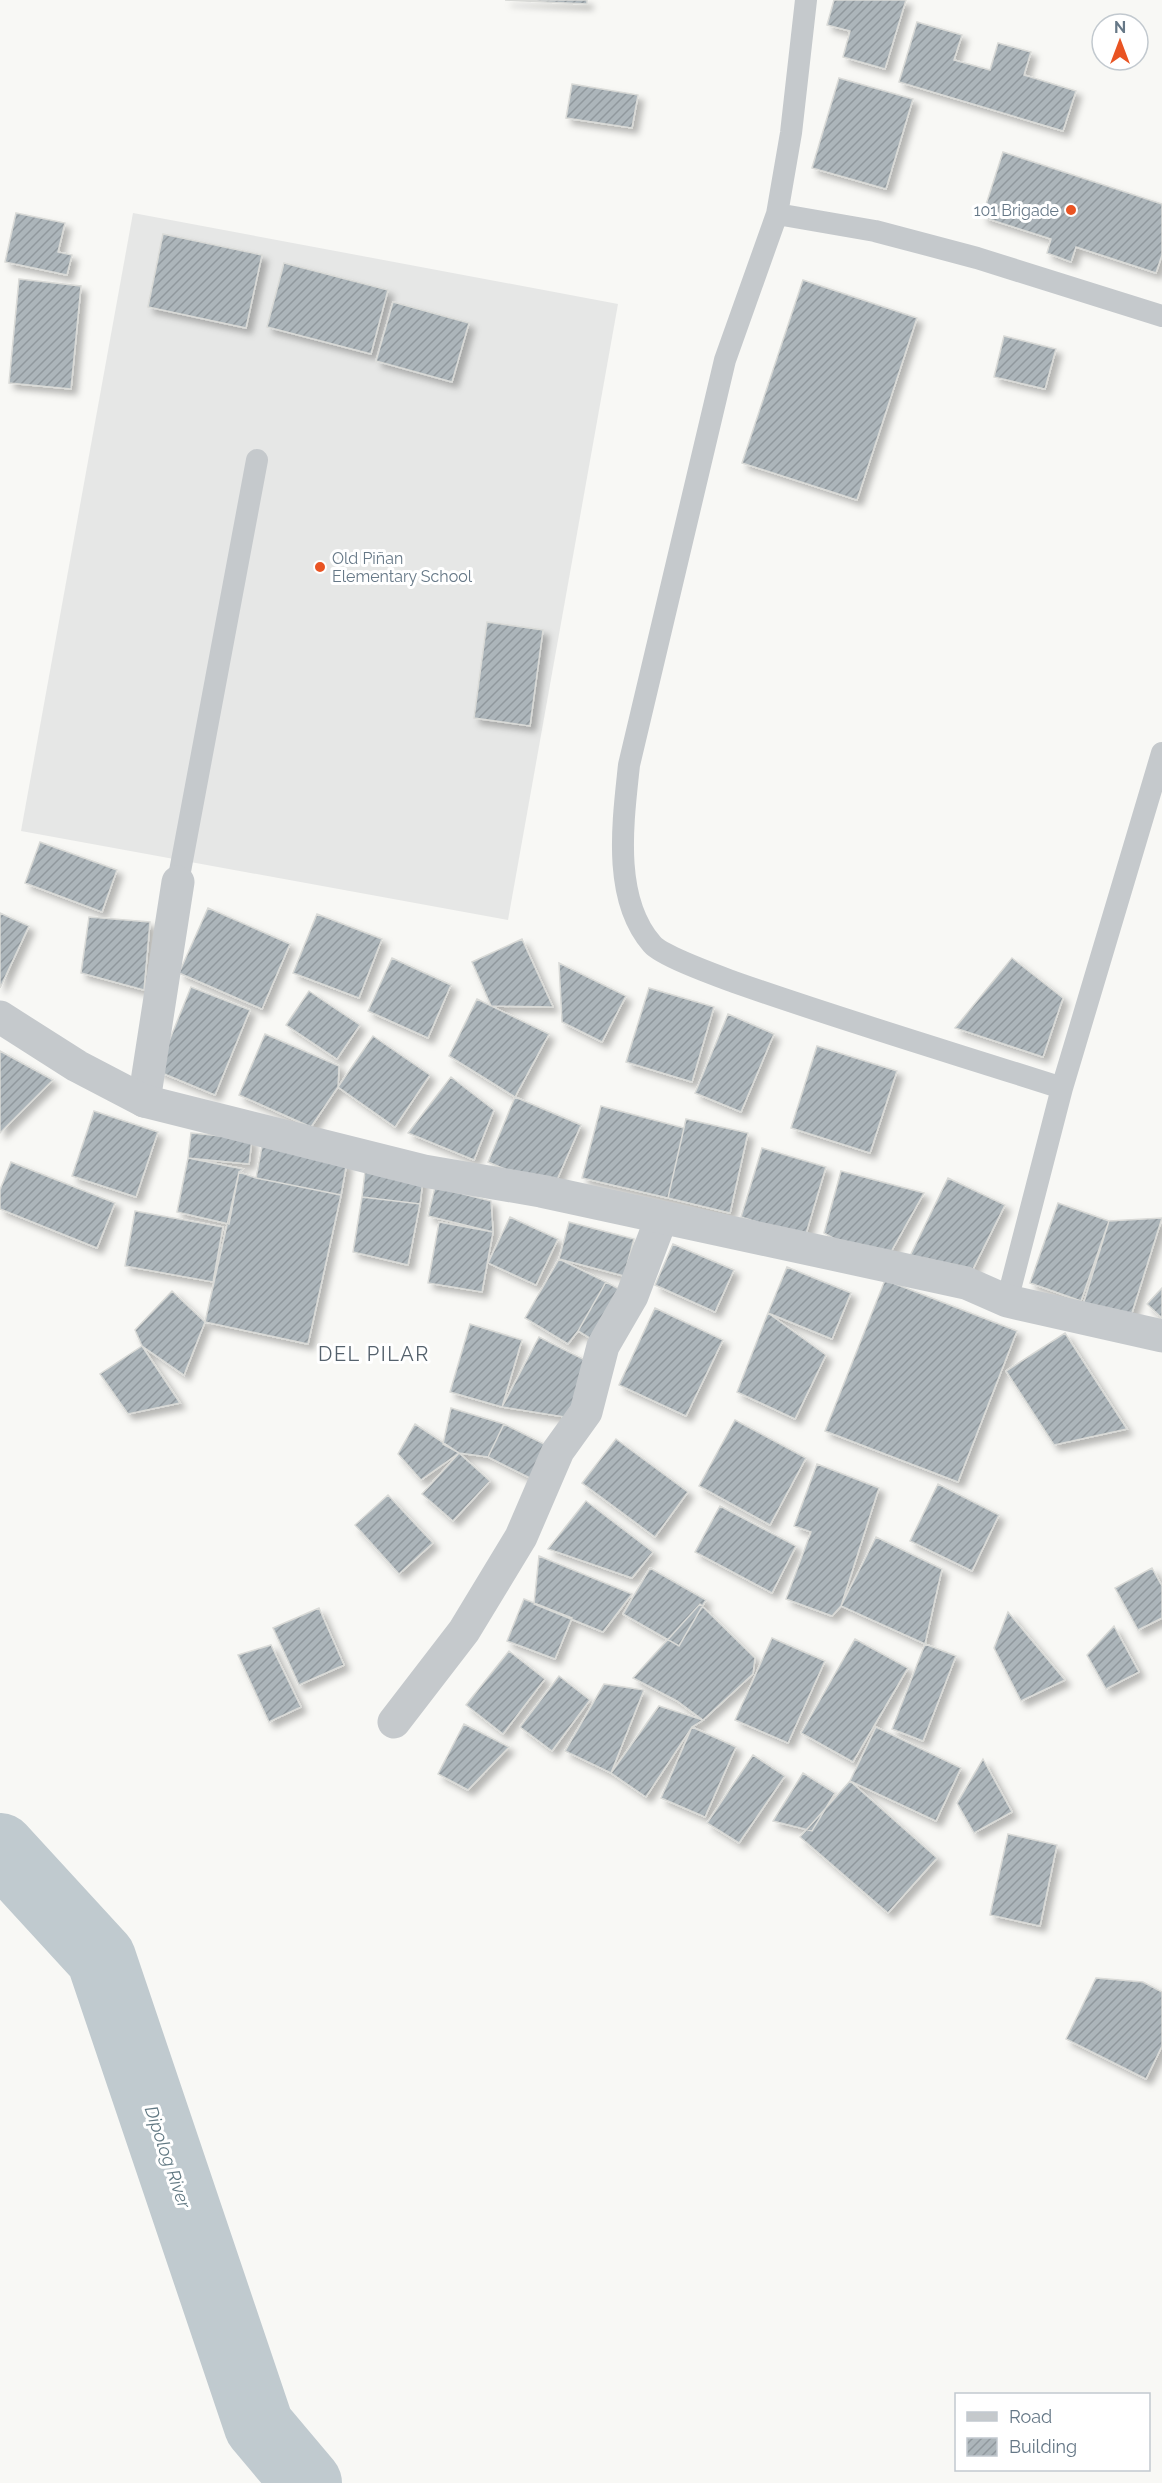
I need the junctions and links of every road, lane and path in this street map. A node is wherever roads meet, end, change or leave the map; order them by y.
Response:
1 (807, 0) edge
2 (777, 214) junction
3 (1162, 316) edge
4 (257, 460) dead end
5 (1162, 753) edge
6 (178, 882) joint
7 (0, 1017) edge
8 (1062, 1088) junction
9 (144, 1101) junction
10 (661, 1219) junction
11 (1007, 1301) junction
12 (1162, 1336) edge
13 (394, 1722) dead end

1 - 2 lane
2 - 3 lane
2 - 8 lane
4 - 6 lane
5 - 8 lane
6 - 9 street
7 - 9 street
8 - 11 lane
9 - 10 street
10 - 11 street
10 - 13 street
11 - 12 street

